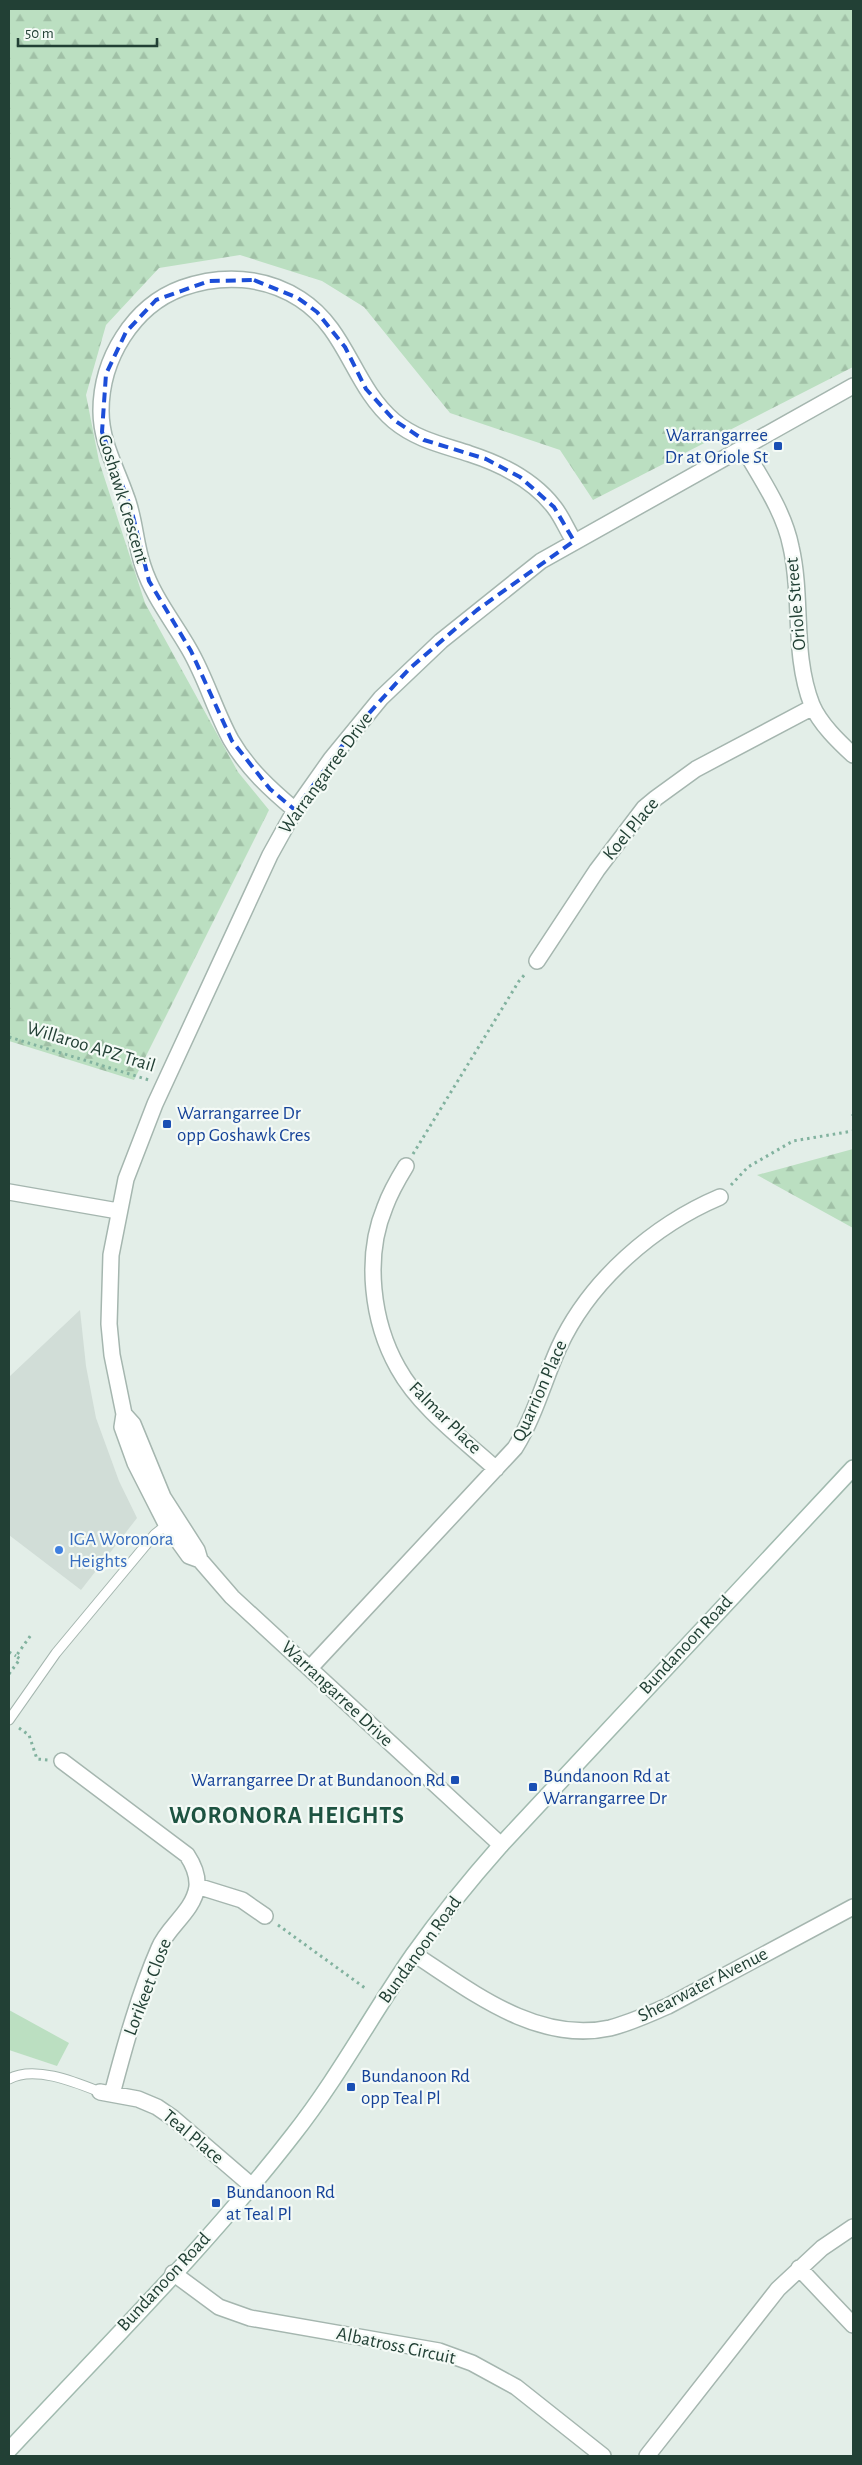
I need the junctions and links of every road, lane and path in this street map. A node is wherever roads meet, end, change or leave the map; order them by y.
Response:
1 (853, 386) edge
2 (743, 447) junction
3 (574, 541) junction
4 (813, 707) junction
5 (853, 755) edge
6 (295, 810) junction
7 (537, 961) joint
8 (9, 1037) edge
9 (164, 1084) junction
10 (853, 1131) edge
11 (406, 1166) joint
12 (9, 1192) edge
13 (720, 1197) joint
14 (118, 1211) junction
15 (496, 1468) junction
16 (853, 1468) edge
17 (171, 1521) junction
18 (31, 1636) dead end
19 (9, 1652) edge
20 (16, 1656) junction
21 (310, 1668) junction
22 (9, 1674) edge
23 (9, 1720) edge
24 (62, 1761) joint
25 (501, 1845) junction
26 (197, 1886) junction
27 (853, 1907) edge
28 (265, 1916) joint
29 (414, 1954) junction
30 (365, 1988) dead end
31 (9, 2079) edge
32 (106, 2093) junction
33 (252, 2186) junction
34 (853, 2227) edge
35 (799, 2268) junction
36 (173, 2273) junction
37 (853, 2326) edge
38 (9, 2450) edge
39 (602, 2456) edge
40 (647, 2456) edge

1 - 2 street, Warrangarree Drive
2 - 3 street, Warrangarree Drive
2 - 4 street, Oriole Street
3 - 6 street, Warrangarree Drive
3 - 6 street, Goshawk Crescent
4 - 5 street, Oriole Street
4 - 7 street, Koel Place
6 - 9 street, Warrangarree Drive
7 - 11 path
8 - 9 path, Willaroo APZ Trail
9 - 14 street, Warrangarree Drive
10 - 13 path
11 - 15 street, Falmar Place
12 - 14 street
13 - 15 street, Quarrion Place
14 - 17 street, Warrangarree Drive
15 - 21 street, Quarrion Place
16 - 25 street, Bundanoon Road
17 - 21 street, Warrangarree Drive
17 - 23 lane
18 - 20 path
19 - 20 path
20 - 22 path
21 - 25 street, Warrangarree Drive
23 - 24 path
24 - 26 street
25 - 29 street, Bundanoon Road
26 - 28 street
26 - 32 street, Lorikeet Close
27 - 29 street, Shearwater Avenue
28 - 30 path
29 - 33 street, Bundanoon Road
31 - 32 lane
32 - 33 street, Teal Place
33 - 36 street, Bundanoon Road
34 - 35 street
35 - 37 street
35 - 40 street
36 - 38 street, Bundanoon Road
36 - 39 street, Albatross Circuit

